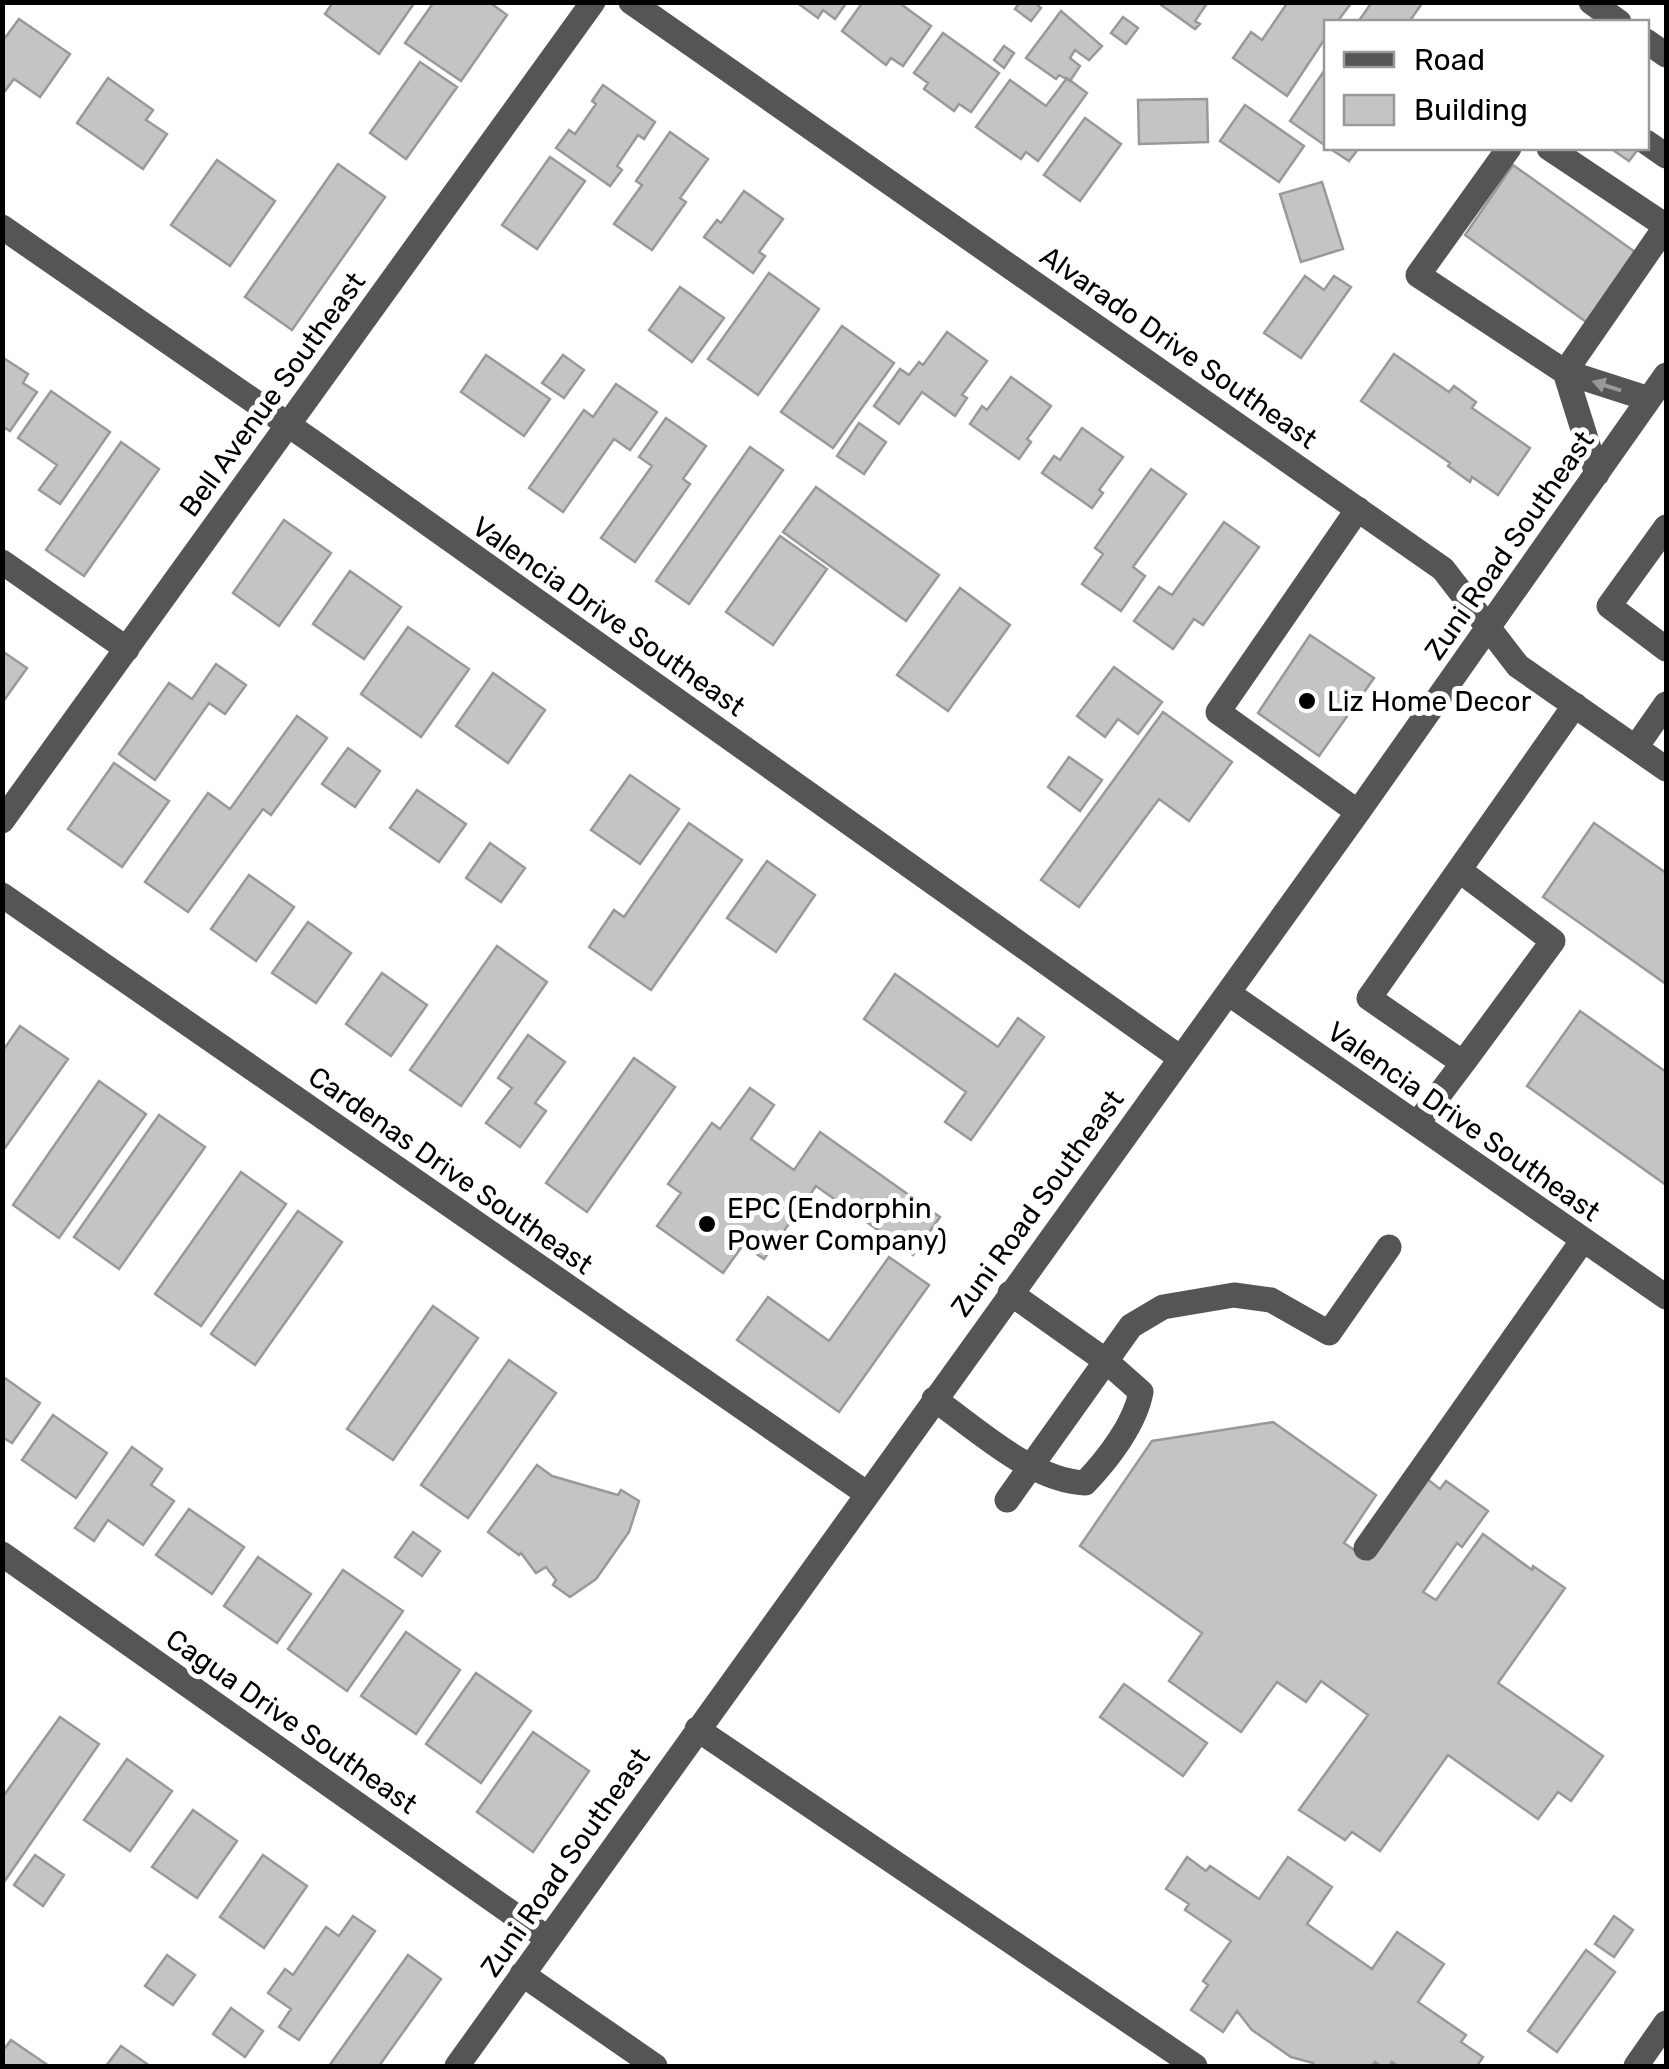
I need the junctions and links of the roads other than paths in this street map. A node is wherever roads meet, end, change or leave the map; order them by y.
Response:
1 (592, 2) edge
2 (631, 2) edge
3 (1591, 2) edge
4 (1616, 20) edge
5 (1507, 150) edge
6 (1552, 150) edge
7 (1666, 225) edge
8 (2, 227) edge
9 (1564, 372) junction
10 (1666, 375) edge
11 (1650, 399) junction
12 (286, 424) junction
13 (1596, 474) junction
14 (1358, 509) junction
15 (1666, 527) edge
16 (2, 562) edge
17 (1488, 628) junction
18 (127, 649) junction
19 (1666, 649) edge
20 (1666, 704) edge
21 (1575, 705) junction
22 (1636, 747) junction
23 (1666, 768) edge
24 (1358, 812) junction
25 (2, 821) edge
26 (1460, 870) junction
27 (2, 895) edge
28 (1228, 993) junction
29 (1179, 1058) junction
30 (1463, 1064) junction
31 (1417, 1124) junction
32 (1583, 1240) junction
33 (1389, 1248) dead end
34 (1010, 1293) junction
35 (1666, 1297) edge
36 (1106, 1360) junction
37 (934, 1399) junction
38 (1030, 1466) junction
39 (866, 1494) junction
40 (1007, 1500) dead end
41 (1366, 1548) dead end
42 (2, 1554) edge
43 (697, 1728) junction
44 (547, 1938) junction
45 (522, 1974) junction
46 (1666, 2023) edge
47 (457, 2066) edge
48 (655, 2066) edge
49 (1195, 2066) edge
50 (1636, 2066) edge

1 - 12 street, Bell Avenue Southeast
2 - 14 street, Alvarado Drive Southeast
3 - 4 street
5 - 9 street
6 - 7 street
7 - 9 street
8 - 12 street, Valencia Drive Southeast
11 -> 9 street
9 - 13 street
10 - 11 street, Zuni Road Southeast
11 - 13 street, Zuni Road Southeast
12 - 18 street, Bell Avenue Southeast
12 - 29 street, Valencia Drive Southeast
13 - 17 street, Zuni Road Southeast
14 - 17 street, Alvarado Drive Southeast
14 - 24 street
15 - 19 street
16 - 18 street
17 - 21 street, Alvarado Drive Southeast
17 - 24 street, Zuni Road Southeast
18 - 25 street, Bell Avenue Southeast
20 - 22 street
21 - 22 street, Alvarado Drive Southeast
21 - 26 street
22 - 23 street, Alvarado Drive Southeast
24 - 28 street, Zuni Road Southeast
26 - 30 street
26 - 30 street
27 - 39 street, Cardenas Drive Southeast
28 - 29 street, Zuni Road Southeast
28 - 31 street, Valencia Drive Southeast
29 - 34 street, Zuni Road Southeast
30 - 31 street
31 - 32 street, Valencia Drive Southeast
32 - 35 street, Valencia Drive Southeast
32 - 41 street
33 - 36 street
34 - 36 street
34 - 37 street, Zuni Road Southeast
36 - 38 street
36 - 38 street
37 - 38 street
37 - 39 street, Zuni Road Southeast
38 - 40 street
39 - 43 street, Zuni Road Southeast
42 - 44 street, Cagua Drive Southeast
43 - 44 street, Zuni Road Southeast
43 - 49 street
44 - 45 street, Zuni Road Southeast
45 - 47 street, Zuni Road Southeast
45 - 48 street
46 - 50 street

